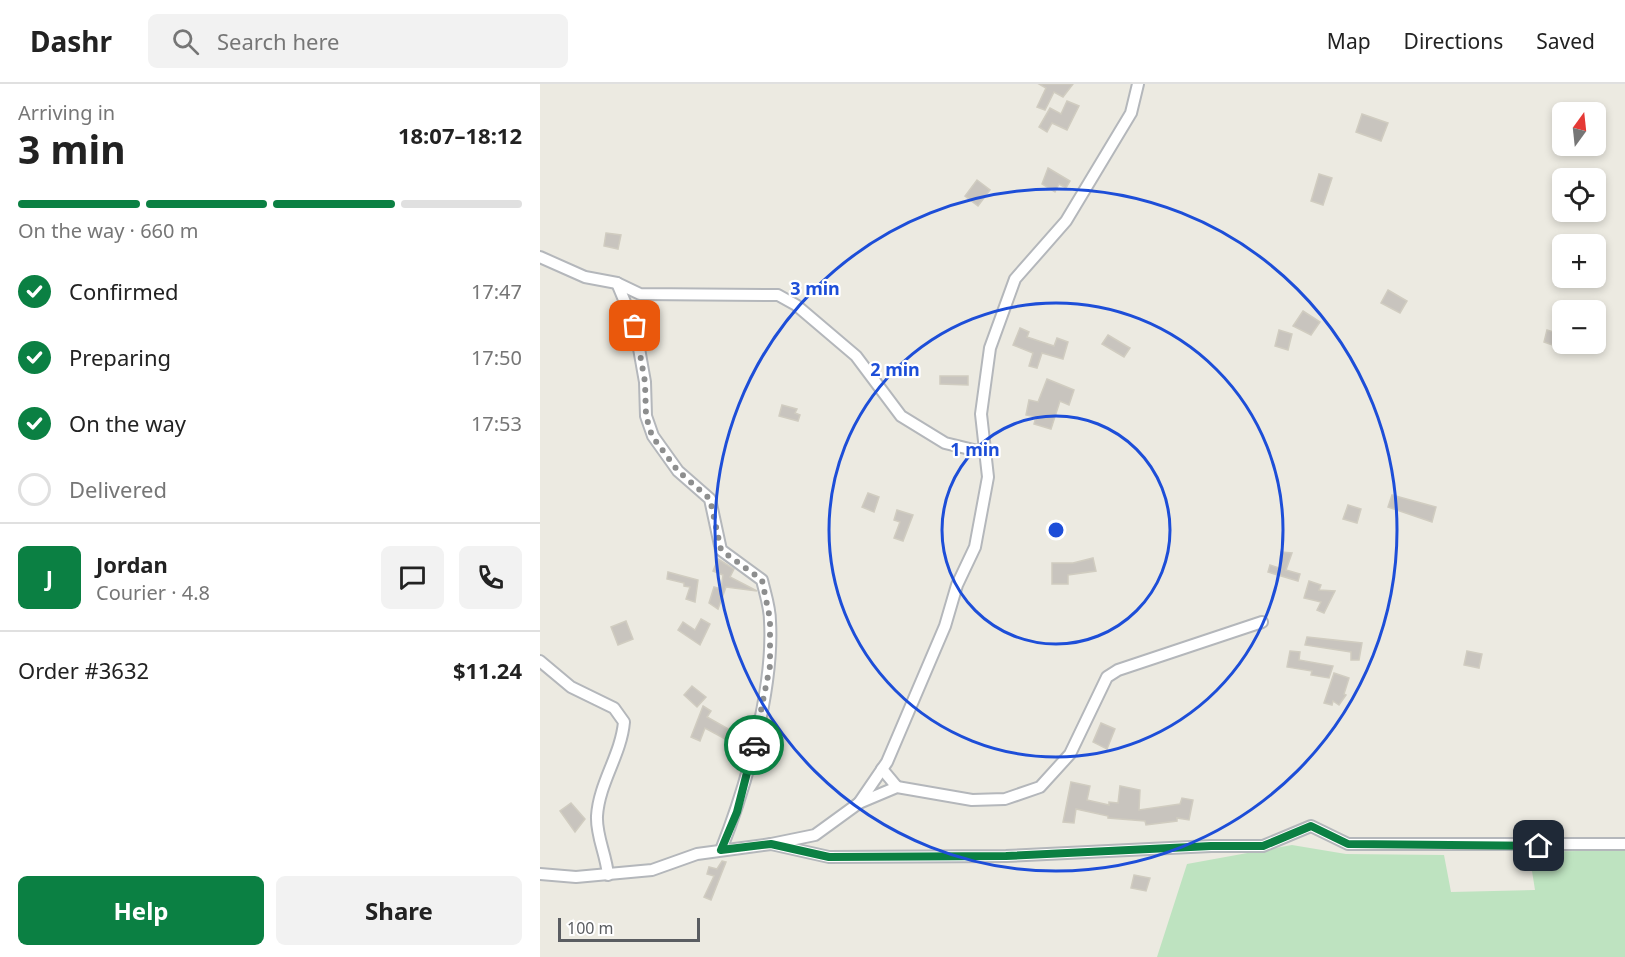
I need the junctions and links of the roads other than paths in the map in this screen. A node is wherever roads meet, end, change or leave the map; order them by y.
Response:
1 (1138, 84) edge
2 (540, 257) edge
3 (617, 282) junction
4 (986, 453) junction
5 (1262, 622) dead end
6 (540, 661) edge
7 (882, 769) junction
8 (897, 787) junction
9 (859, 803) junction
10 (771, 844) junction
11 (1625, 844) edge
12 (721, 850) junction
13 (540, 874) edge
14 (608, 874) junction

1 - 4 street
2 - 3 street
3 - 4 street
3 - 12 street
4 - 7 street
5 - 8 street
6 - 14 street
7 - 8 street
7 - 9 street
8 - 9 street
9 - 10 street
10 - 11 street
10 - 12 street
12 - 14 street
13 - 14 street

